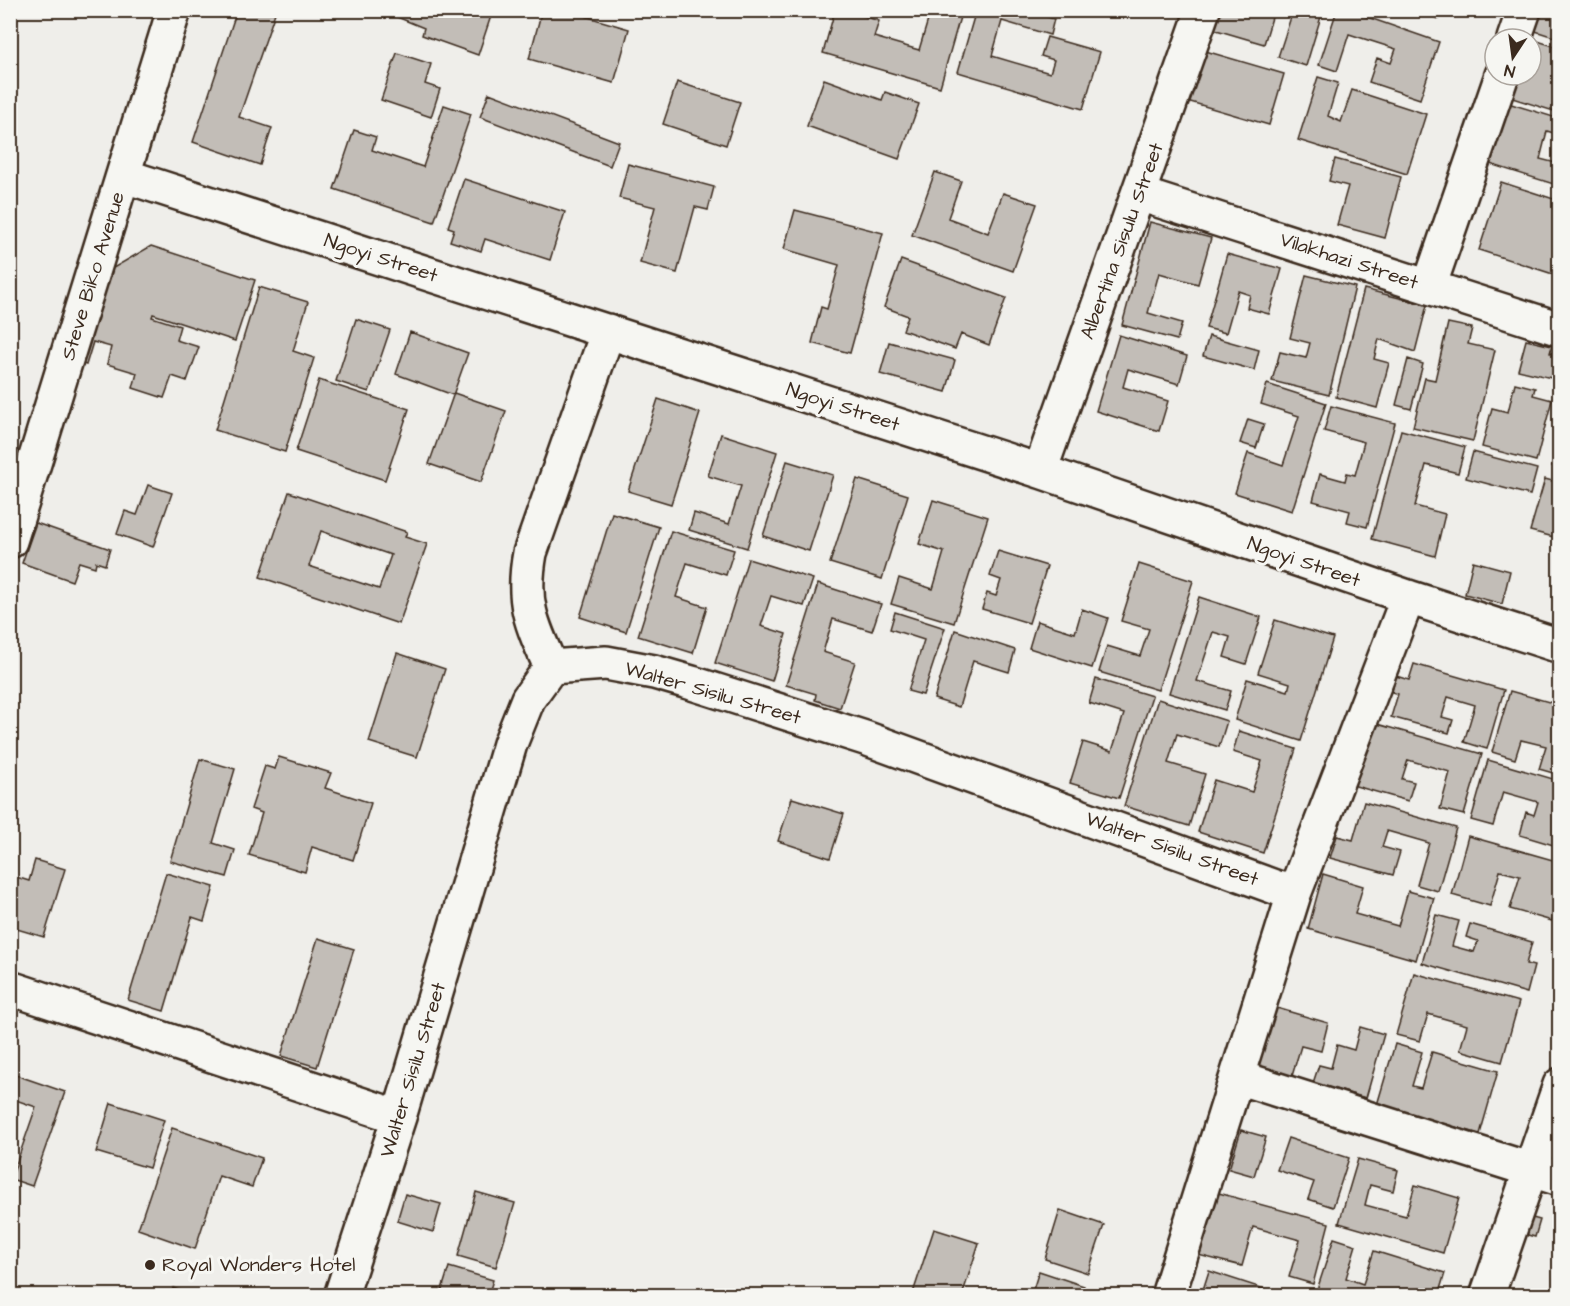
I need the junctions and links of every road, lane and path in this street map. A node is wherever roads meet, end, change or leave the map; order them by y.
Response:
1 (174, 10) edge
2 (1203, 10) edge
3 (1524, 10) edge
4 (1518, 27) edge
5 (1498, 87) edge
6 (125, 176) junction
7 (1139, 194) junction
8 (1429, 287) junction
9 (1560, 329) edge
10 (608, 331) junction
11 (1040, 471) junction
12 (10, 541) edge
13 (1408, 597) junction
14 (1560, 646) edge
15 (550, 667) junction
16 (1294, 894) junction
17 (10, 988) edge
18 (1237, 1077) junction
19 (1560, 1085) edge
20 (399, 1118) junction
21 (1545, 1174) edge
22 (340, 1296) edge
23 (1168, 1296) edge
24 (1487, 1296) edge

1 - 6 street, Steve Biko Avenue
2 - 7 street, Albertina Sisulu Street
3 - 4 street
5 - 8 street
6 - 10 street, Ngoyi Street
6 - 12 street, Steve Biko Avenue
7 - 8 street, Vilakhazi Street
7 - 11 street, Albertina Sisulu Street
8 - 9 street, Vilakhazi Street
10 - 11 street, Ngoyi Street
10 - 15 street
11 - 13 street, Ngoyi Street
13 - 14 street, Ngoyi Street
13 - 16 street
15 - 16 street, Walter Sisilu Street
15 - 20 street, Walter Sisilu Street
16 - 18 street
17 - 20 street
18 - 21 street
18 - 23 street
19 - 21 street
20 - 22 street, Walter Sisilu Street
21 - 24 street

